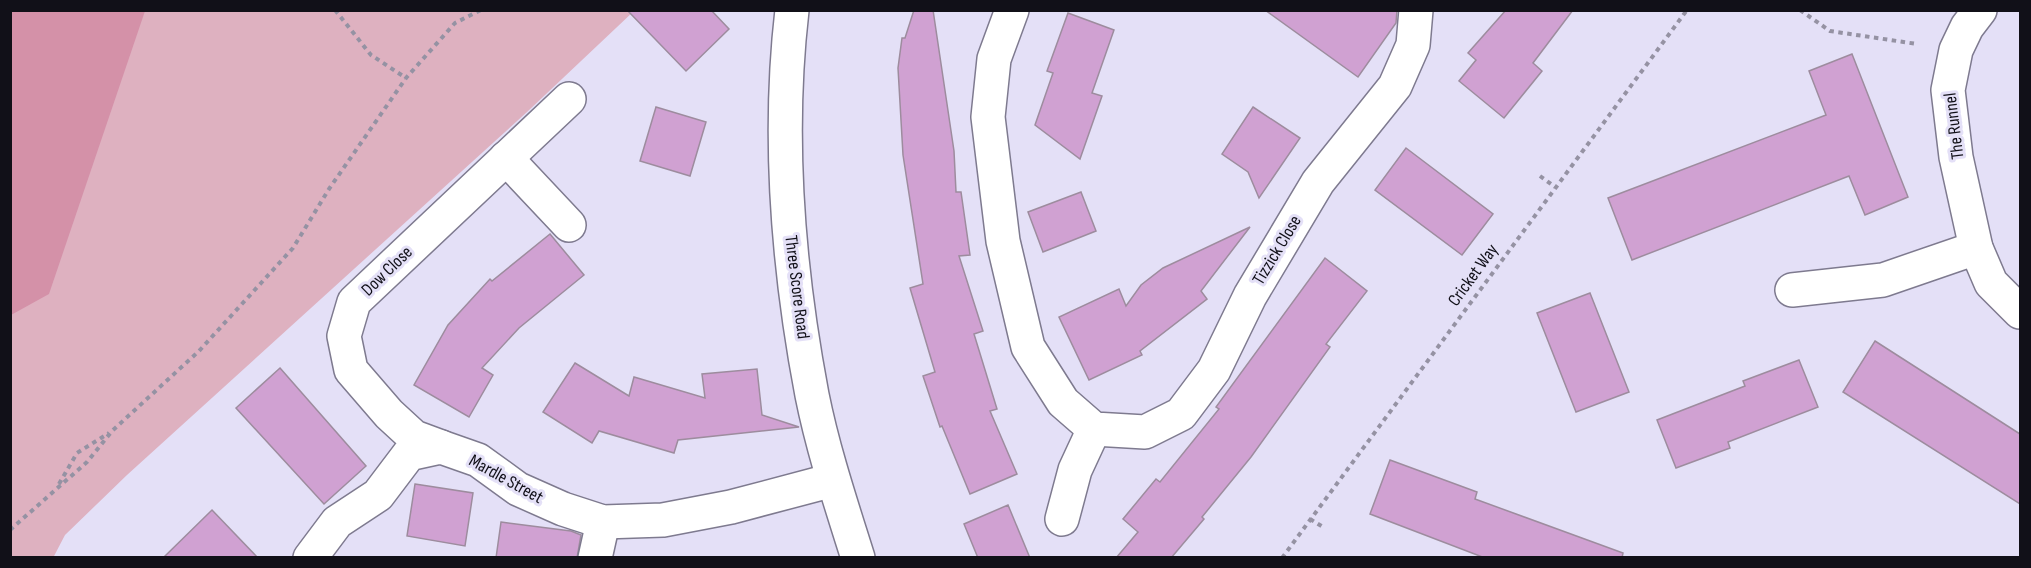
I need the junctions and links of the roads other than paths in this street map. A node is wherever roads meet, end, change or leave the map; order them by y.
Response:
1 (792, 10) edge
2 (1012, 10) edge
3 (1416, 10) edge
4 (1980, 10) edge
5 (569, 99) dead end
6 (506, 158) junction
7 (569, 225) dead end
8 (1976, 248) junction
9 (1792, 290) dead end
10 (2020, 312) edge
11 (1094, 429) junction
12 (441, 447) junction
13 (833, 480) junction
14 (1062, 519) dead end
15 (603, 522) junction
16 (310, 558) edge
17 (595, 558) edge
18 (858, 558) edge

1 - 13 street, Three Score Road
2 - 11 street
3 - 11 street, Tizzick Close
4 - 8 street, The Runnel
5 - 6 street, Dow Close
6 - 7 street
6 - 12 street, Dow Close
8 - 9 street
8 - 10 street, The Runnel
11 - 14 street
12 - 15 street, Mardle Street
12 - 16 street
13 - 15 street, Mardle Street
13 - 18 street, Three Score Road
15 - 17 street

